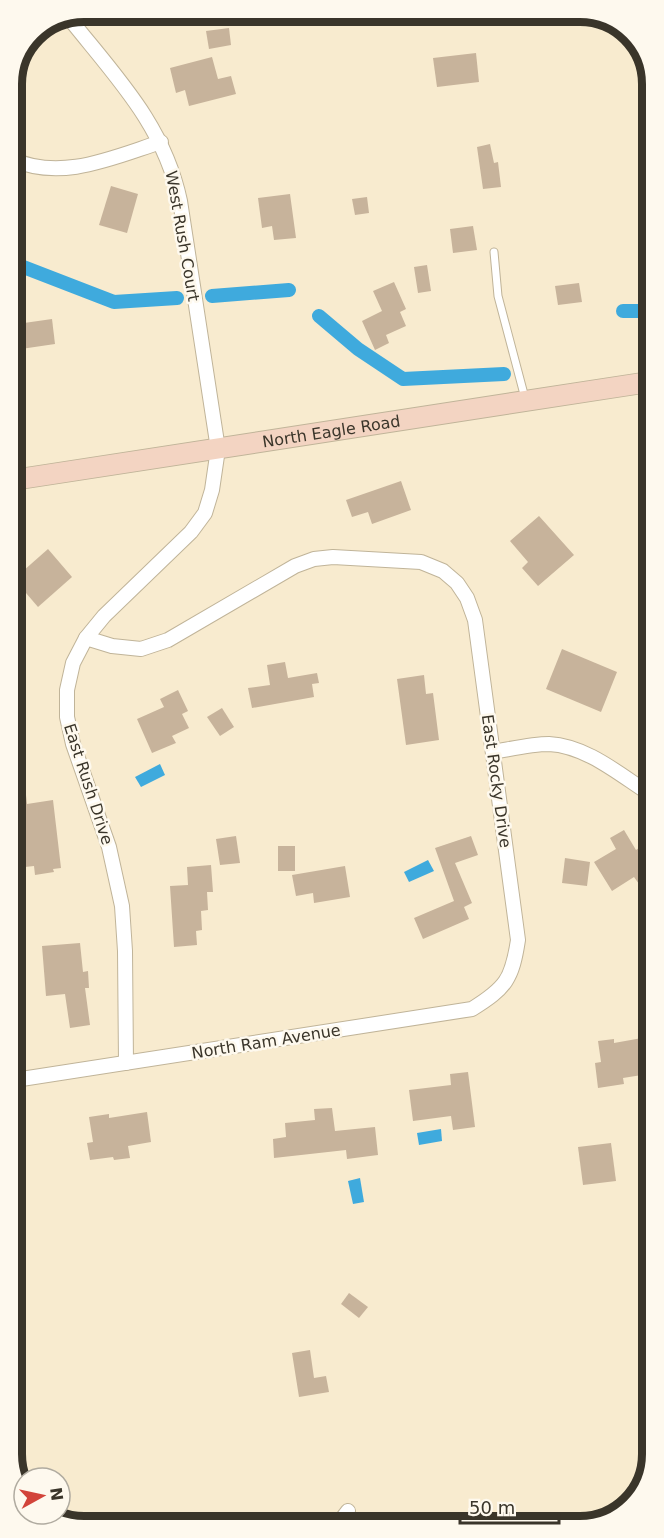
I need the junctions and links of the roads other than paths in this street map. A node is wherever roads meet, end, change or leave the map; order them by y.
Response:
1 (74, 24) edge
2 (161, 142) junction
3 (23, 163) edge
4 (494, 252) dead end
5 (642, 383) edge
6 (526, 401) junction
7 (218, 448) junction
8 (23, 478) edge
9 (86, 638) junction
10 (493, 752) junction
11 (642, 789) edge
12 (507, 981) joint
13 (126, 1063) junction
14 (22, 1079) edge
15 (348, 1511) dead end
16 (345, 1516) edge

1 - 2 street, West Rush Court
2 - 3 street
2 - 7 street, West Rush Court
4 - 6 lane
5 - 6 main road, North Eagle Road
6 - 7 main road, North Eagle Road
7 - 8 main road, North Eagle Road
7 - 9 street, East Rush Drive
9 - 10 street, East Rocky Drive
9 - 13 street, East Rush Drive
10 - 11 street
10 - 12 street, East Rocky Drive
12 - 13 street, North Ram Avenue
13 - 14 street, North Ram Avenue
15 - 16 street

